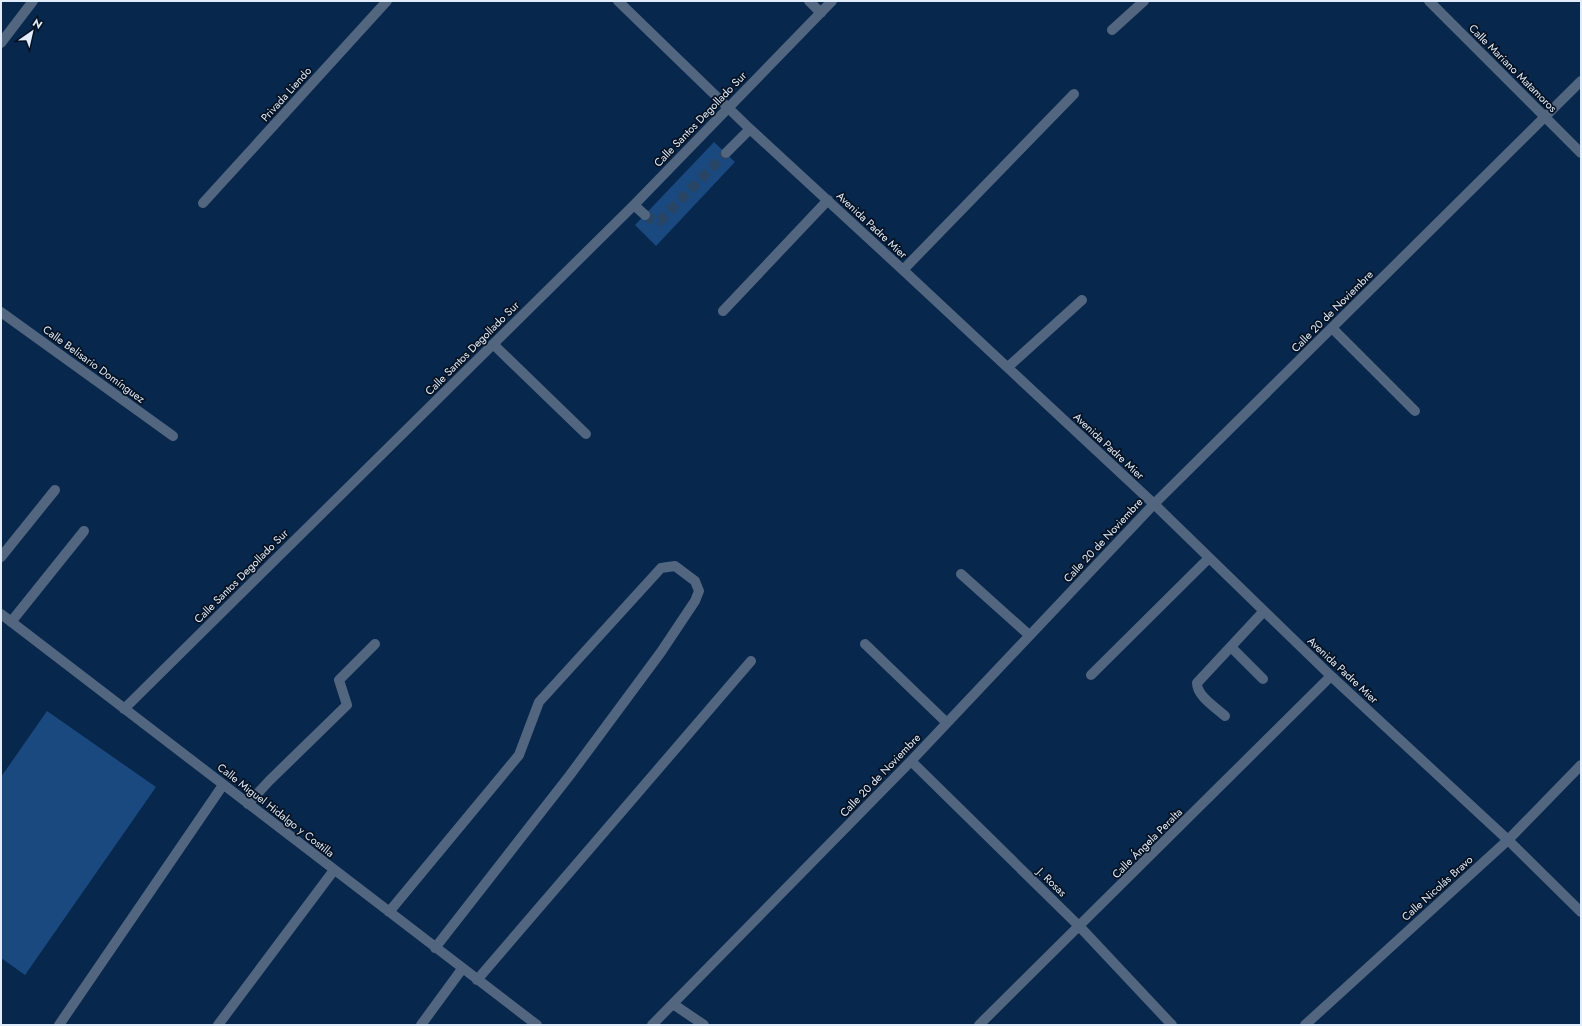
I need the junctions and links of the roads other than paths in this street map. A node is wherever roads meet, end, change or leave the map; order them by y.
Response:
1 (33, 1) edge
2 (387, 1) edge
3 (618, 1) edge
4 (809, 1) edge
5 (832, 1) edge
6 (1144, 1) edge
7 (1429, 1) edge
8 (821, 13) junction
9 (1112, 30) dead end
10 (1, 44) edge
11 (1581, 82) edge
12 (1074, 94) dead end
13 (728, 108) junction
14 (1545, 117) junction
15 (750, 129) junction
16 (726, 153) tunnel mouth
17 (1581, 153) edge
18 (828, 200) junction
19 (203, 204) dead end
20 (634, 204) junction
21 (645, 214) tunnel mouth
22 (903, 270) junction
23 (1082, 300) dead end
24 (723, 311) dead end
25 (1, 312) edge
26 (1332, 328) junction
27 (493, 344) junction
28 (1008, 368) junction
29 (1415, 411) dead end
30 (586, 434) dead end
31 (173, 436) dead end
32 (56, 490) dead end
33 (1154, 504) junction
34 (84, 531) dead end
35 (1, 557) edge
36 (1209, 558) junction
37 (961, 574) dead end
38 (1264, 611) junction
39 (1, 614) edge
40 (11, 622) junction
41 (1029, 636) junction
42 (375, 644) dead end
43 (865, 644) dead end
44 (1231, 647) junction
45 (751, 661) dead end
46 (1091, 675) dead end
47 (1331, 676) junction
48 (1263, 679) dead end
49 (124, 709) junction
50 (1224, 716) dead end
51 (947, 723) junction
52 (911, 761) junction
53 (1581, 765) edge
54 (223, 785) junction
55 (248, 804) junction
56 (1508, 840) junction
57 (334, 870) junction
58 (389, 912) junction
59 (1581, 912) edge
60 (1080, 927) junction
61 (435, 948) junction
62 (462, 969) junction
63 (477, 980) junction
64 (673, 1004) junction
65 (59, 1025) edge
66 (218, 1025) edge
67 (421, 1025) edge
68 (537, 1025) edge
69 (652, 1025) edge
70 (704, 1025) edge
71 (979, 1025) edge
72 (1172, 1025) edge
73 (1305, 1025) edge

1 - 10 street
2 - 19 street, Privada Liendo
3 - 13 street, Avenida Padre Mier
4 - 8 street
5 - 8 street, Calle Santos Degollado Sur
6 - 9 street
7 - 14 street, Calle Mariano Matamoros
8 - 13 street, Calle Santos Degollado Sur
11 - 14 street, Calle 20 de Noviembre
12 - 22 street
13 - 15 street, Avenida Padre Mier
13 - 20 street, Calle Santos Degollado Sur
14 - 17 street, Calle Mariano Matamoros
14 - 26 street, Calle 20 de Noviembre
15 - 16 street
15 - 18 street, Avenida Padre Mier
18 - 22 street, Avenida Padre Mier
18 - 24 street
20 - 21 street
20 - 27 street, Calle Santos Degollado Sur
22 - 28 street, Avenida Padre Mier
23 - 28 street
25 - 31 street, Calle Belisario Domínguez
26 - 29 street
26 - 33 street, Calle 20 de Noviembre
27 - 30 street
27 - 49 street, Calle Santos Degollado Sur
28 - 33 street, Avenida Padre Mier
32 - 35 street
33 - 36 street, Avenida Padre Mier
33 - 41 street, Calle 20 de Noviembre
34 - 40 street
36 - 38 street, Avenida Padre Mier
36 - 46 street
37 - 41 street
38 - 44 street
38 - 47 street, Avenida Padre Mier
39 - 40 street, Calle Miguel Hidalgo y Costilla
40 - 49 street, Calle Miguel Hidalgo y Costilla
41 - 51 street, Calle 20 de Noviembre
42 - 55 street
43 - 51 street
44 - 48 street
44 - 50 street
45 - 63 street
47 - 56 street, Avenida Padre Mier
47 - 60 street, Calle Ángela Peralta
49 - 54 street, Calle Miguel Hidalgo y Costilla
51 - 52 street, Calle 20 de Noviembre
52 - 60 street, J. Rosas
52 - 64 street, Calle 20 de Noviembre
53 - 56 street, Calle Nicolás Bravo
54 - 55 street, Calle Miguel Hidalgo y Costilla
54 - 65 street
55 - 57 street, Calle Miguel Hidalgo y Costilla
56 - 59 street, Avenida Padre Mier
56 - 73 street, Calle Nicolás Bravo
57 - 58 street, Calle Miguel Hidalgo y Costilla
57 - 66 street
58 - 61 street, Calle Miguel Hidalgo y Costilla
58 - 61 street
60 - 71 street, Calle Ángela Peralta
60 - 72 street, J. Rosas
61 - 62 street, Calle Miguel Hidalgo y Costilla
62 - 63 street, Calle Miguel Hidalgo y Costilla
62 - 67 street
63 - 68 street, Calle Miguel Hidalgo y Costilla
64 - 69 street, Calle 20 de Noviembre
64 - 70 street

